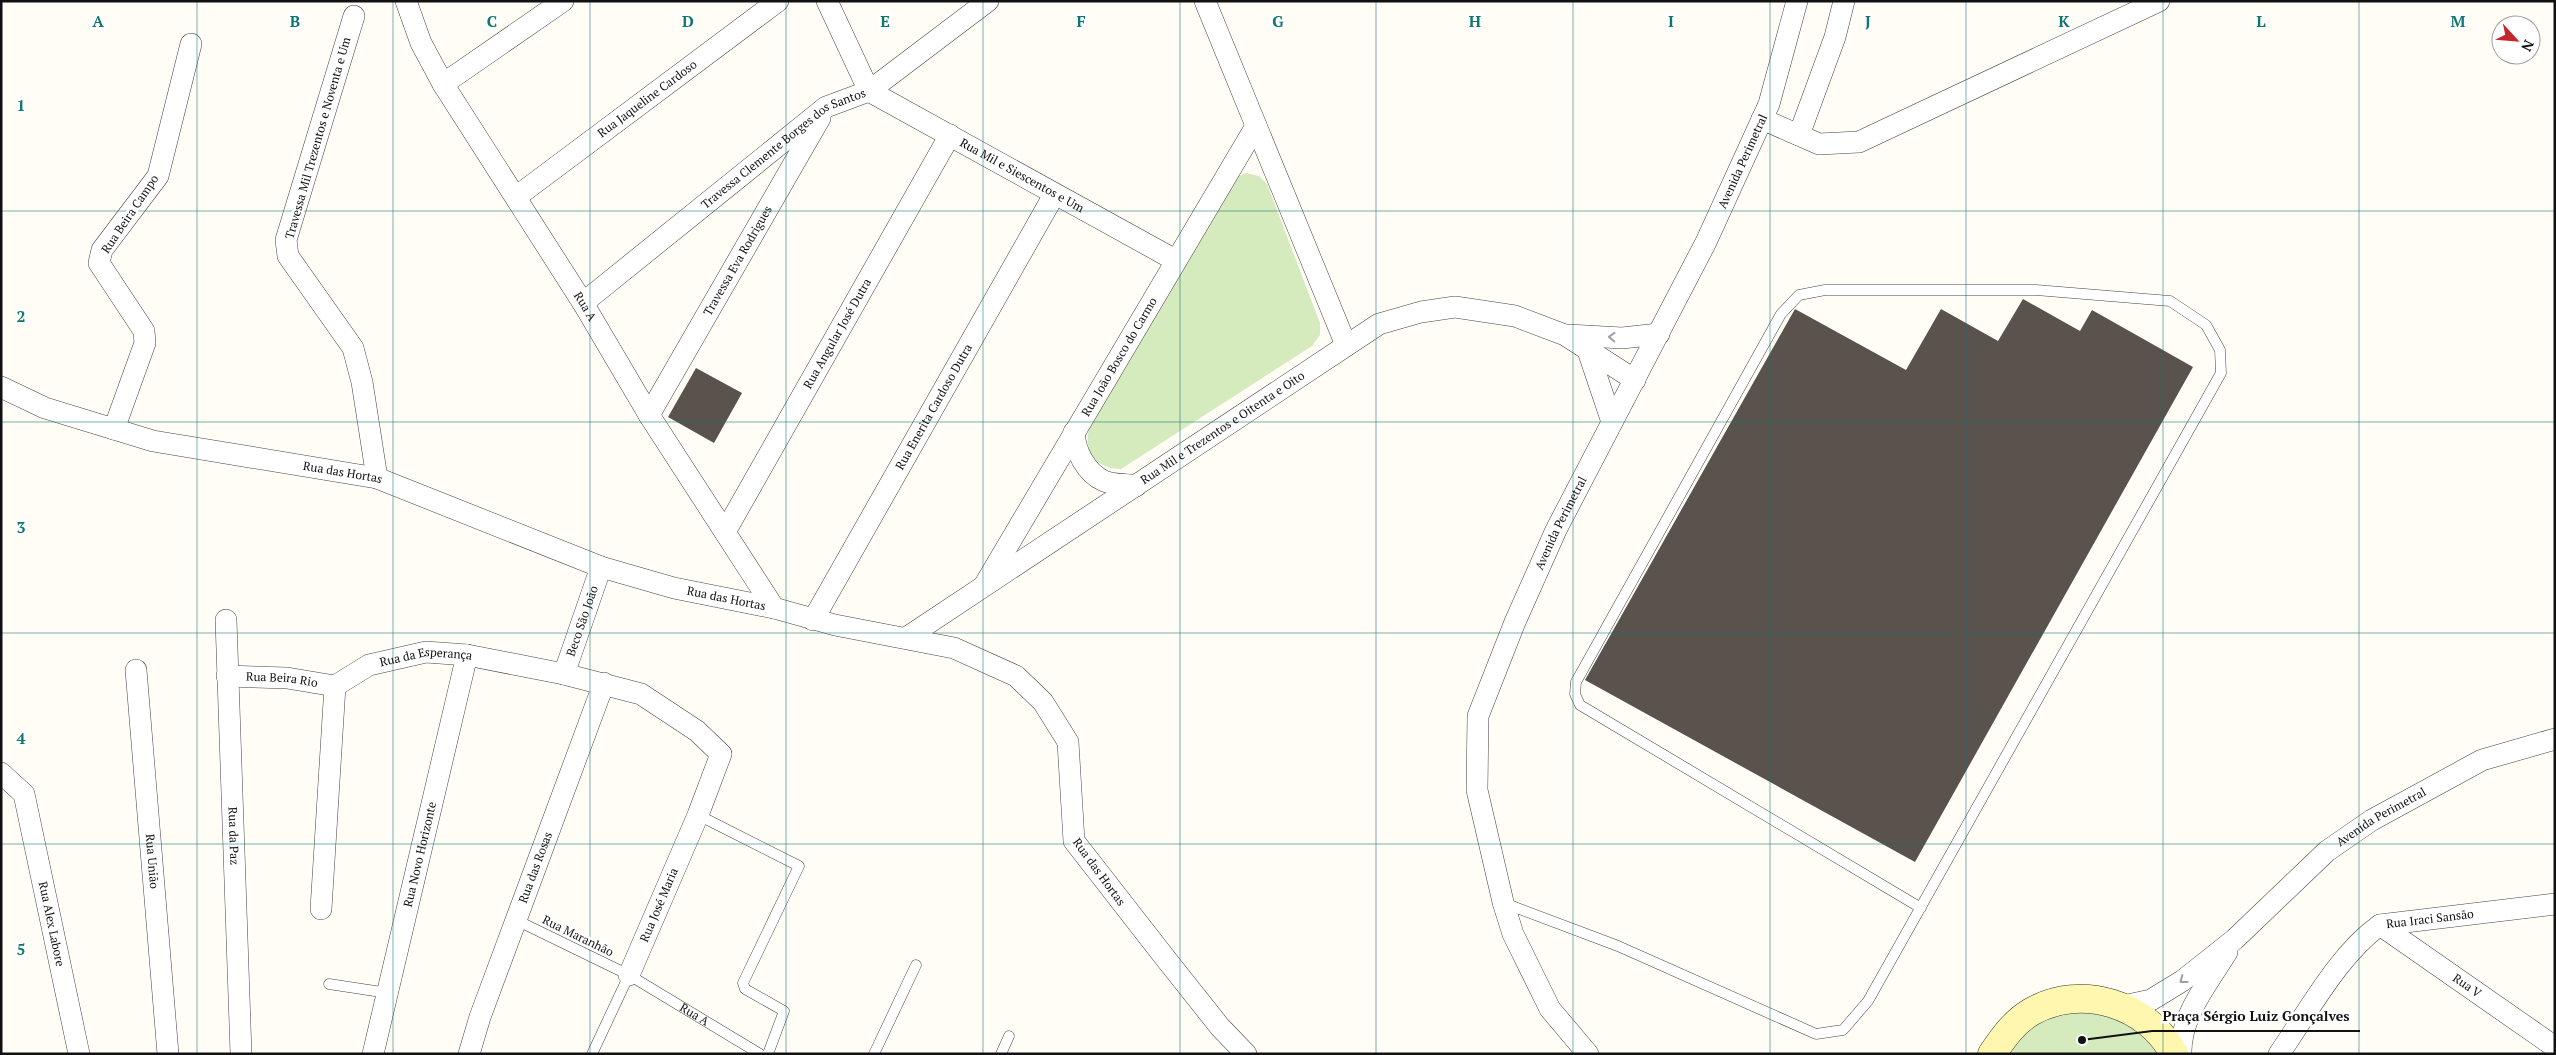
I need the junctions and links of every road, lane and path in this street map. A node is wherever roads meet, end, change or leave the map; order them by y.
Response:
1 (406, 1) edge
2 (563, 1) edge
3 (778, 1) edge
4 (827, 1) edge
5 (988, 1) edge
6 (1204, 1) edge
7 (1797, 1) edge
8 (1844, 1) edge
9 (2158, 1) edge
10 (354, 16) dead end
11 (191, 44) dead end
12 (443, 84) junction
13 (869, 91) junction
14 (826, 107) junction
15 (1762, 119) junction
16 (1256, 126) junction
17 (950, 135) junction
18 (1799, 135) junction
19 (1054, 195) junction
20 (516, 198) junction
21 (1176, 260) junction
22 (583, 303) junction
23 (1565, 334) junction
24 (1659, 334) junction
25 (1346, 345) junction
26 (1587, 348) junction
27 (1635, 380) junction
28 (1, 387) edge
29 (649, 415) junction
30 (1612, 422) junction
31 (114, 429) junction
32 (1074, 432) junction
33 (377, 478) junction
34 (1136, 486) junction
35 (725, 532) junction
36 (601, 567) junction
37 (982, 589) junction
38 (774, 608) junction
39 (226, 620) dead end
40 (813, 620) junction
41 (906, 638) junction
42 (467, 655) junction
43 (136, 670) dead end
44 (564, 674) junction
45 (227, 676) junction
46 (604, 683) junction
47 (336, 686) junction
48 (2555, 740) edge
49 (721, 754) joint
50 (1, 773) edge
51 (698, 815) junction
52 (1503, 902) junction
53 (2555, 904) edge
54 (1921, 908) junction
55 (321, 910) dead end
56 (516, 920) junction
57 (2380, 925) junction
58 (2235, 939) junction
59 (916, 965) dead end
60 (629, 975) junction
61 (329, 984) dead end
62 (388, 992) junction
63 (2123, 1006) junction
64 (1009, 1036) dead end
65 (2555, 1047) edge
66 (79, 1054) edge
67 (168, 1054) edge
68 (241, 1054) edge
69 (373, 1054) edge
70 (469, 1054) edge
71 (592, 1054) edge
72 (760, 1054) edge
73 (768, 1054) edge
74 (874, 1054) edge
75 (1001, 1054) edge
76 (1246, 1054) edge
77 (1588, 1054) edge
78 (1992, 1054) edge
79 (2174, 1054) edge
80 (2181, 1054) edge
81 (2279, 1054) edge

1 - 12 street, Rua A
2 - 12 street
3 - 20 street, Rua Jaqueline Cardoso
4 - 13 street
5 - 13 street, Travessa Clemente Borges dos Santos
6 - 16 street
7 - 15 street, Avenida Perimetral
8 - 18 street
9 - 18 street
10 - 33 street, Travessa Mil Trezentos e Noventa e Um
11 - 31 street, Rua Beira Campo
12 - 20 street, Rua A
13 - 14 street, Travessa Clemente Borges dos Santos
13 - 17 street, Rua Mil e Siescentos e Um
14 - 22 street, Travessa Clemente Borges dos Santos
14 - 29 street, Travessa Eva Rodrigues
15 - 18 street
15 - 24 street, Avenida Perimetral
16 - 21 street, Rua João Bosco do Carmo
16 - 25 street
17 - 19 street, Rua Mil e Siescentos e Um
17 - 35 street, Rua Angular José Dutra
19 - 21 street, Rua Mil e Siescentos e Um
19 - 40 street, Rua Enerita Cardoso Dutra
20 - 22 street, Rua A
21 - 32 street, Rua João Bosco do Carmo
22 - 29 street, Rua A
24 -> 23 street, Rua Mil e Trezentos e Oitenta e Oito
23 - 25 street, Rua Mil e Trezentos e Oitenta e Oito
23 - 26 street, Rua Mil e Trezentos e Oitenta e Oito
24 - 27 street, Avenida Perimetral
25 - 34 street, Rua Mil e Trezentos e Oitenta e Oito
26 - 27 street, Rua Mil e Trezentos e Oitenta e Oito
26 - 30 street
27 - 30 street, Avenida Perimetral
28 - 31 street, Rua das Hortas
29 - 35 street, Rua A
30 - 52 street, Avenida Perimetral
31 - 33 street, Rua das Hortas
32 - 34 street
32 - 37 street, Rua João Bosco do Carmo
33 - 36 street, Rua das Hortas
34 - 37 street, Rua Mil e Trezentos e Oitenta e Oito
35 - 38 street, Rua A
36 - 38 street, Rua das Hortas
36 - 44 street, Beco São João
37 - 41 street, Rua Mil e Trezentos e Oitenta e Oito
38 - 40 street, Rua das Hortas
39 - 45 street, Rua da Paz
40 - 41 street, Rua das Hortas
41 - 76 street, Rua das Hortas
42 - 44 street, Rua da Esperança
42 - 47 street, Rua da Esperança
42 - 62 street, Rua Novo Horizonte
43 - 67 street, Rua União
44 - 46 street, Rua da Esperança
45 - 47 street, Rua Beira Rio
45 - 68 street, Rua da Paz
46 - 49 street, Rua da Esperança
46 - 56 street, Rua das Rosas
47 - 55 street
48 - 58 street, Avenida Perimetral
49 - 51 street, Rua José Maria
50 - 66 street, Rua Alex Labore
51 - 60 street, Rua José Maria
51 - 73 lane
52 - 54 lane
52 - 77 street, Avenida Perimetral
53 - 57 street, Rua Iraci Sansão
54 - 54 lane
56 - 60 lane, Rua Maranhão
56 - 70 street, Rua das Rosas
57 - 65 street, Rua V
57 - 81 street, Rua Iraci Sansão
58 -> 63 street, Avenida Perimetral
58 - 80 street, Avenida Perimetral
59 - 74 lane
60 - 71 lane, Rua José Maria
60 - 72 lane, Rua A
61 - 62 lane
62 - 69 street, Rua Novo Horizonte
63 - 78 street
63 - 79 street
64 - 75 lane

